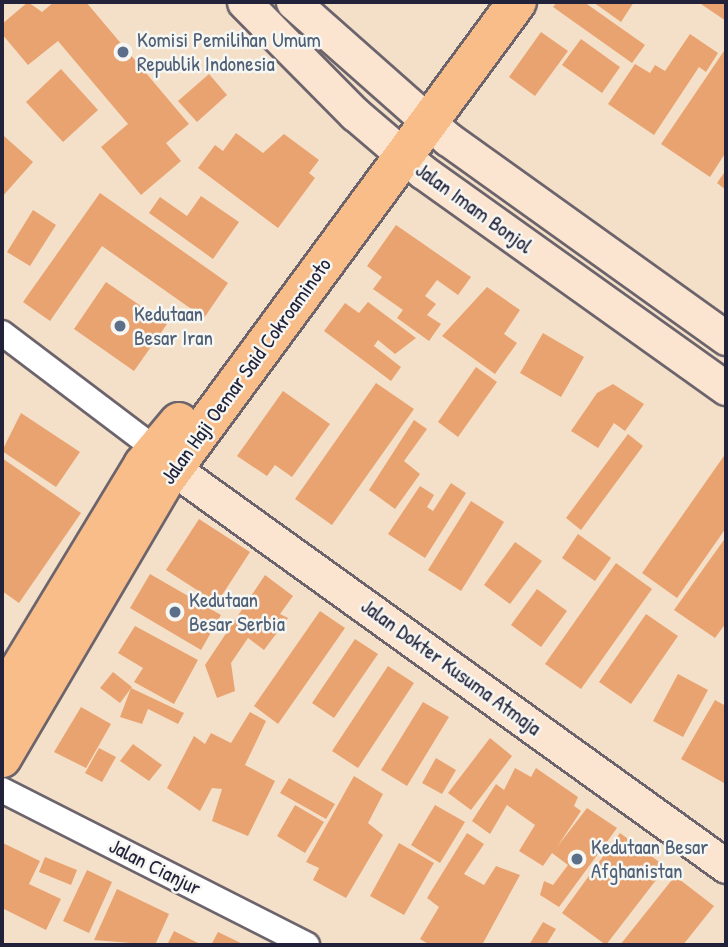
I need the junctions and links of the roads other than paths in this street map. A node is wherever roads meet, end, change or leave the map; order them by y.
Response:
1 (244, 2) edge
2 (293, 2) edge
3 (485, 2) edge
4 (517, 2) edge
5 (418, 115) junction
6 (392, 147) junction
7 (2, 334) edge
8 (726, 338) edge
9 (726, 388) edge
10 (166, 460) junction
11 (2, 698) edge
12 (2, 758) edge
13 (2, 790) edge
14 (726, 866) edge
15 (307, 945) edge

1 - 6 main road, Jalan Imam Bonjol
2 - 5 main road, Jalan Imam Bonjol
3 - 5 main road, Jalan Haji Oemar Said Cokroaminoto
4 - 5 main road, Jalan Haji Oemar Said Cokroaminoto
5 - 6 main road, Jalan Haji Oemar Said Cokroaminoto
5 - 8 main road, Jalan Imam Bonjol
6 - 9 main road, Jalan Imam Bonjol
6 - 10 main road, Jalan Haji Oemar Said Cokroaminoto
7 - 10 street, Jalan Dokter Kusuma Atmaja
10 - 11 main road, Jalan Haji Oemar Said Cokroaminoto
10 - 12 main road, Jalan Haji Oemar Said Cokroaminoto
10 - 14 main road, Jalan Dokter Kusuma Atmaja
13 - 15 street, Jalan Cianjur

